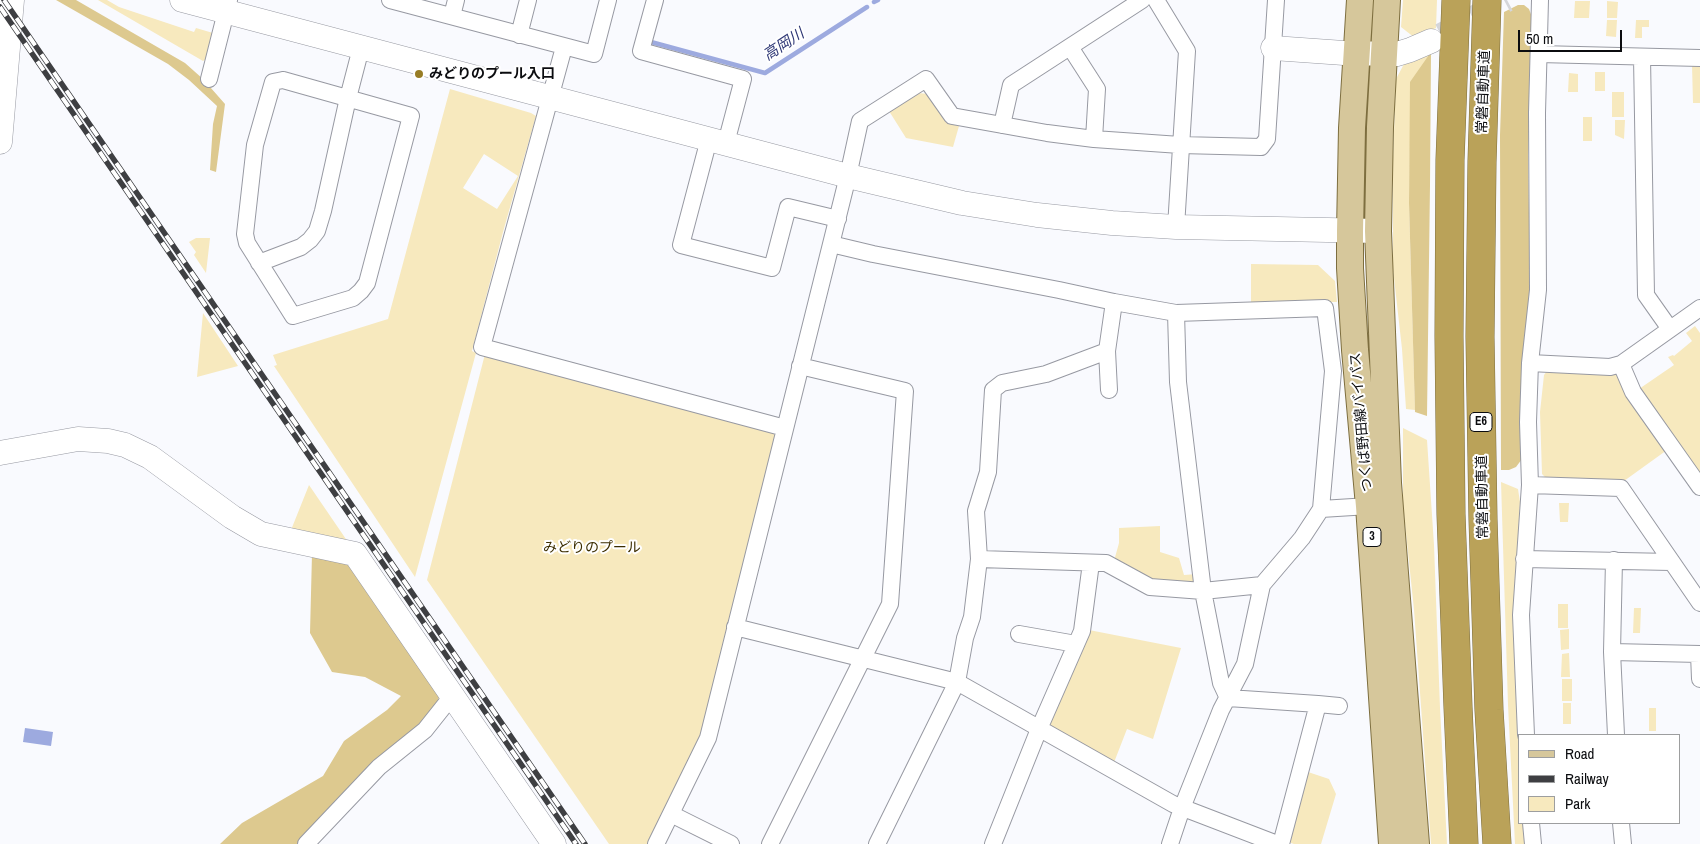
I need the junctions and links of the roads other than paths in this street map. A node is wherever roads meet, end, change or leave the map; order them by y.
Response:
1 (12, 0) edge
2 (182, 0) edge
3 (390, 0) edge
4 (456, 0) edge
5 (528, 0) edge
6 (608, 0) edge
7 (655, 0) edge
8 (1142, 0) edge
9 (1156, 0) edge
10 (1276, 0) edge
11 (1360, 0) edge
12 (1387, 0) edge
13 (1456, 0) edge
14 (1487, 0) edge
15 (1540, 0) edge
16 (227, 6) edge
17 (452, 16) junction
18 (519, 35) junction
19 (1431, 41) tunnel mouth
20 (564, 47) junction
21 (1070, 47) junction
22 (361, 48) junction
23 (1273, 48) junction
24 (1357, 54) junction
25 (1383, 54) junction
26 (1539, 54) junction
27 (1642, 57) junction
28 (1700, 58) edge
29 (208, 79) dead end
30 (348, 98) junction
31 (551, 98) junction
32 (1002, 125) junction
33 (1094, 139) junction
34 (718, 141) junction
35 (0, 142) edge
36 (1180, 145) junction
37 (848, 176) junction
38 (838, 219) junction
39 (1176, 227) junction
40 (1350, 230) junction
41 (1378, 231) junction
42 (831, 244) junction
43 (259, 263) junction
44 (1114, 302) junction
45 (1700, 308) edge
46 (1176, 313) junction
47 (1670, 329) junction
48 (1106, 351) junction
49 (1530, 363) junction
50 (1621, 364) junction
51 (800, 366) junction
52 (1109, 390) dead end
53 (785, 428) junction
54 (0, 453) edge
55 (1530, 485) junction
56 (1700, 487) edge
57 (1370, 506) junction
58 (1321, 509) junction
59 (979, 559) junction
60 (1524, 559) junction
61 (1614, 560) junction
62 (1671, 562) junction
63 (1090, 563) junction
64 (1262, 585) junction
65 (1204, 591) junction
66 (1700, 603) edge
67 (735, 627) junction
68 (1019, 634) dead end
69 (1076, 644) junction
70 (1612, 652) junction
71 (1699, 654) edge
72 (862, 659) junction
73 (1700, 679) edge
74 (957, 682) junction
75 (452, 696) junction
76 (1228, 698) junction
77 (1318, 704) junction
78 (1339, 706) dead end
79 (1039, 730) junction
80 (1526, 734) edge
81 (1616, 734) edge
82 (1182, 808) junction
83 (671, 814) junction
84 (1530, 824) edge
85 (1621, 824) edge
86 (306, 844) edge
87 (554, 844) edge
88 (656, 844) edge
89 (731, 844) edge
90 (770, 844) edge
91 (877, 844) edge
92 (993, 844) edge
93 (1170, 844) edge
94 (1277, 844) edge
95 (1281, 844) edge
96 (1392, 844) edge
97 (1416, 844) edge
98 (1464, 844) edge
99 (1496, 844) edge
100 (1533, 844) edge
101 (1623, 844) edge

1 - 35 street
2 - 16 street
3 - 17 street
4 - 17 street
5 - 18 street
6 - 20 street
7 - 34 street
8 - 21 street
9 - 36 street
10 - 23 street
11 - 24 main road, つくば野田線バイパス / 3
12 - 25 main road, つくば野田線バイパス / 3
13 - 98 highway, E6
14 - 99 highway, 常磐自動車道 / E6
15 - 26 street
16 - 22 street
16 - 29 street
17 - 18 street
18 - 20 street
19 - 25 street
20 - 31 street
21 - 32 street
21 - 33 street
22 - 30 street
22 - 31 street
23 - 24 street
23 - 36 street
24 - 25 street
24 - 40 main road, つくば野田線バイパス / 3
25 - 41 main road, つくば野田線バイパス / 3
26 - 27 street
26 - 49 street
27 - 28 street
27 - 47 street
30 - 43 street
30 - 43 street
30 - 43 street
31 - 34 street
31 - 53 street
32 - 33 street
32 - 37 street
33 - 36 street
34 - 37 street
34 - 38 street
36 - 39 street
37 - 38 street
37 - 39 street
38 - 42 street
39 - 40 street
40 - 41 street
40 - 57 main road, つくば野田線バイパス / 3
41 - 97 main road, つくば野田線バイパス / 3
42 - 44 street
42 - 51 street
44 - 46 street
44 - 48 street
45 - 47 street
46 - 58 street
46 - 65 street
47 - 50 street
48 - 52 street
48 - 59 street
49 - 50 street
49 - 55 street
50 - 56 street
51 - 53 street
51 - 72 street
53 - 67 street
54 - 75 street
55 - 60 street
55 - 62 street
57 - 58 street
57 - 96 main road, つくば野田線バイパス / 3
58 - 64 street
59 - 63 street
59 - 74 street
60 - 61 street
60 - 80 street
61 - 62 street
61 - 70 street
62 - 66 street
63 - 65 street
63 - 69 street
64 - 65 street
64 - 76 street
65 - 76 street
67 - 72 street
67 - 83 street
68 - 69 street
69 - 79 street
70 - 71 street
70 - 81 street
71 - 73 street
72 - 74 street
72 - 90 street
74 - 79 street
74 - 91 street
75 - 86 street
75 - 87 street
76 - 77 street
76 - 82 street
77 - 78 street
77 - 95 street
79 - 82 street
79 - 92 street
82 - 93 street
82 - 94 street
83 - 88 street
83 - 89 street
84 - 100 street
85 - 101 street

